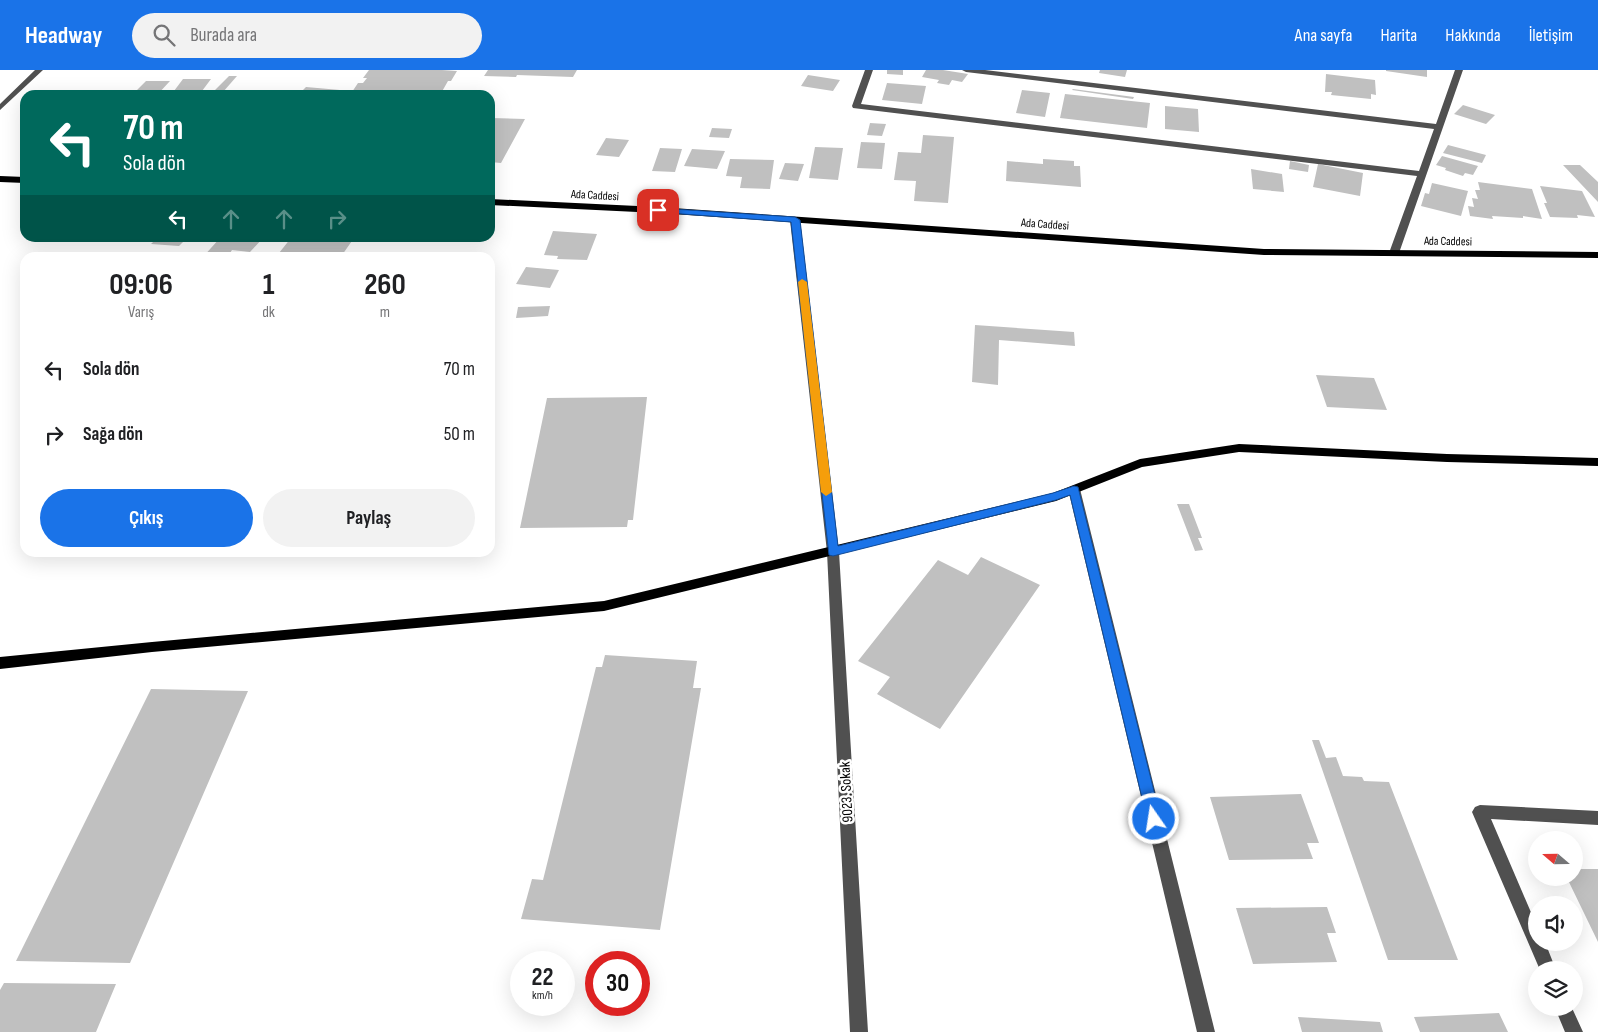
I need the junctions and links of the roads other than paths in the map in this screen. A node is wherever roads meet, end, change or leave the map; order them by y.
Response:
1 (39, 70) edge
2 (869, 70) edge
3 (966, 70) edge
4 (1459, 70) edge
5 (0, 108) edge
6 (1439, 127) junction
7 (1422, 174) junction
8 (0, 178) edge
9 (20, 180) edge
10 (495, 202) edge
11 (795, 220) junction
12 (1394, 253) junction
13 (1598, 255) edge
14 (1598, 462) edge
15 (1074, 489) junction
16 (833, 552) junction
17 (0, 663) edge
18 (1598, 818) edge
19 (1544, 961) edge
20 (1567, 1016) edge
21 (859, 1032) edge
22 (1206, 1032) edge
23 (1574, 1032) edge

1 - 5 street
2 - 7 street
3 - 6 street
4 - 6 street
6 - 7 street
7 - 12 street
8 - 9 main road
10 - 11 main road, Ada Caddesi
11 - 12 main road, Ada Caddesi
11 - 16 street, 9023. Sokak
12 - 13 main road, Ada Caddesi
14 - 15 main road
15 - 16 main road
15 - 22 street
16 - 17 main road
16 - 21 street, 9023. Sokak
18 - 19 street
20 - 23 street

